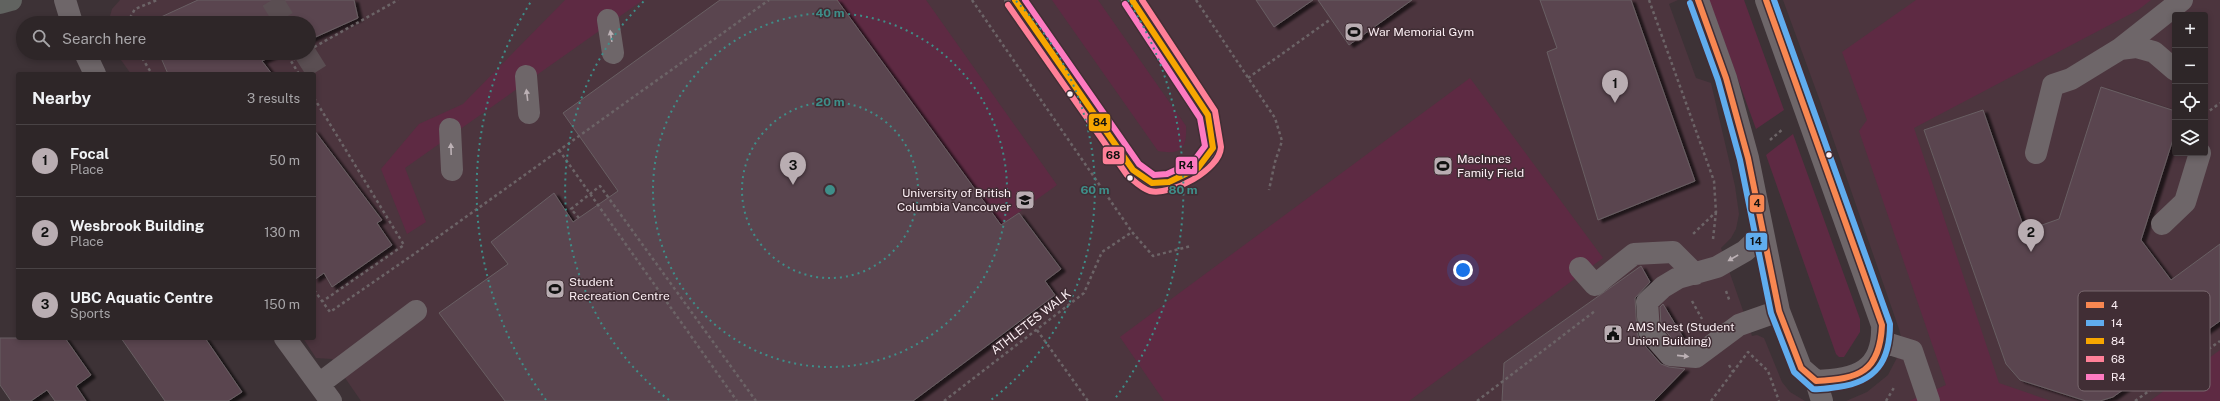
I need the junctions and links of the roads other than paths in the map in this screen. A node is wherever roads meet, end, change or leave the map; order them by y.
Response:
1 (11, 0) edge
2 (65, 0) edge
3 (1015, 0) edge
4 (1132, 0) edge
5 (1698, 0) edge
6 (1766, 0) edge
7 (2182, 0) edge
8 (0, 3) edge
9 (70, 16) edge
10 (608, 20) dead end
11 (2120, 49) junction
12 (613, 53) dead end
13 (88, 60) edge
14 (2172, 67) edge
15 (94, 72) edge
16 (526, 76) dead end
17 (529, 113) dead end
18 (450, 129) dead end
19 (2036, 153) dead end
20 (2199, 156) edge
21 (452, 170) dead end
22 (2162, 224) dead end
23 (1763, 234) junction
24 (1580, 268) dead end
25 (1687, 276) junction
26 (416, 311) dead end
27 (1779, 311) junction
28 (286, 340) edge
29 (1883, 342) junction
30 (1819, 391) edge
31 (325, 393) edge
32 (1929, 401) edge

1 - 8 main road
2 - 9 street
3 - 4 street
5 - 23 street
6 - 29 street
7 - 11 street
12 -> 10 street
11 - 14 street
11 - 19 street
13 - 15 street
17 -> 16 street
21 -> 18 street
20 - 22 street
23 -> 25 street
23 - 27 street
24 - 25 street
25 -> 27 street
26 - 31 street
27 - 30 street
28 - 31 street
29 - 30 street
29 - 32 street

